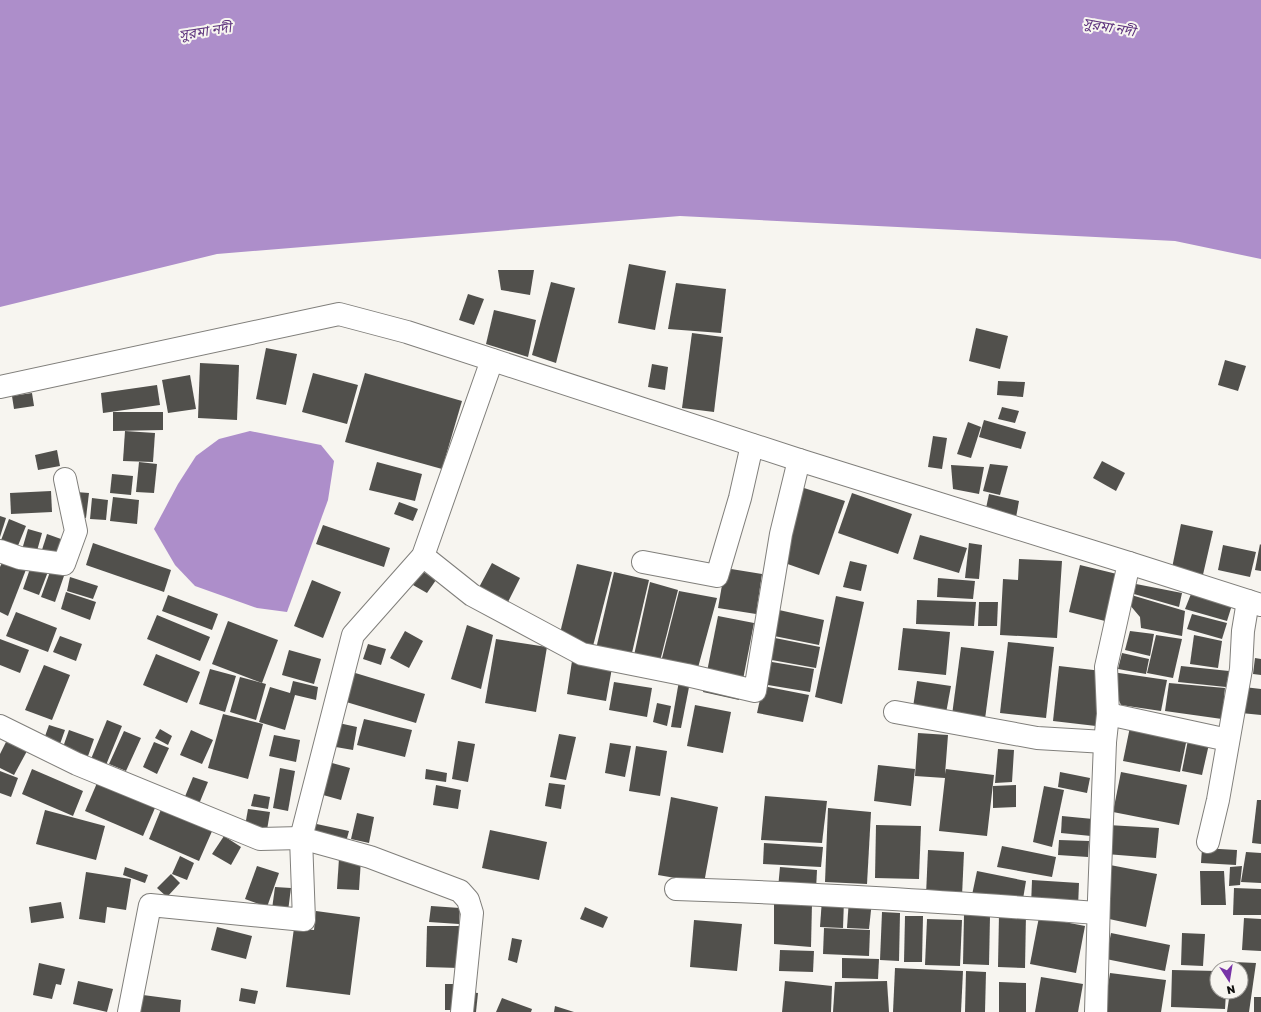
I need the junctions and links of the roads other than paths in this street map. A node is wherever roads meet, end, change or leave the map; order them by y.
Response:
1 (492, 360) junction
2 (0, 387) edge
3 (752, 445) junction
4 (799, 460) junction
5 (65, 479) dead end
6 (0, 551) edge
7 (423, 556) junction
8 (643, 562) dead end
9 (1129, 563) junction
10 (1255, 603) edge
11 (895, 712) dead end
12 (1108, 714) junction
13 (0, 727) edge
14 (1228, 740) junction
15 (1105, 742) junction
16 (301, 838) junction
17 (1208, 842) dead end
18 (676, 890) dead end
19 (1098, 913) junction
20 (129, 1012) edge
21 (462, 1012) edge
22 (1096, 1012) edge

1 - 2 street
1 - 3 street
1 - 7 street
3 - 4 street
3 - 8 street
4 - 7 street
4 - 9 street
5 - 6 street
7 - 16 street
9 - 10 street
9 - 12 street
10 - 14 street
11 - 15 street
12 - 14 street
12 - 15 street
13 - 16 street
14 - 17 street
15 - 19 street
16 - 20 street
16 - 21 street
18 - 19 street
19 - 22 street

